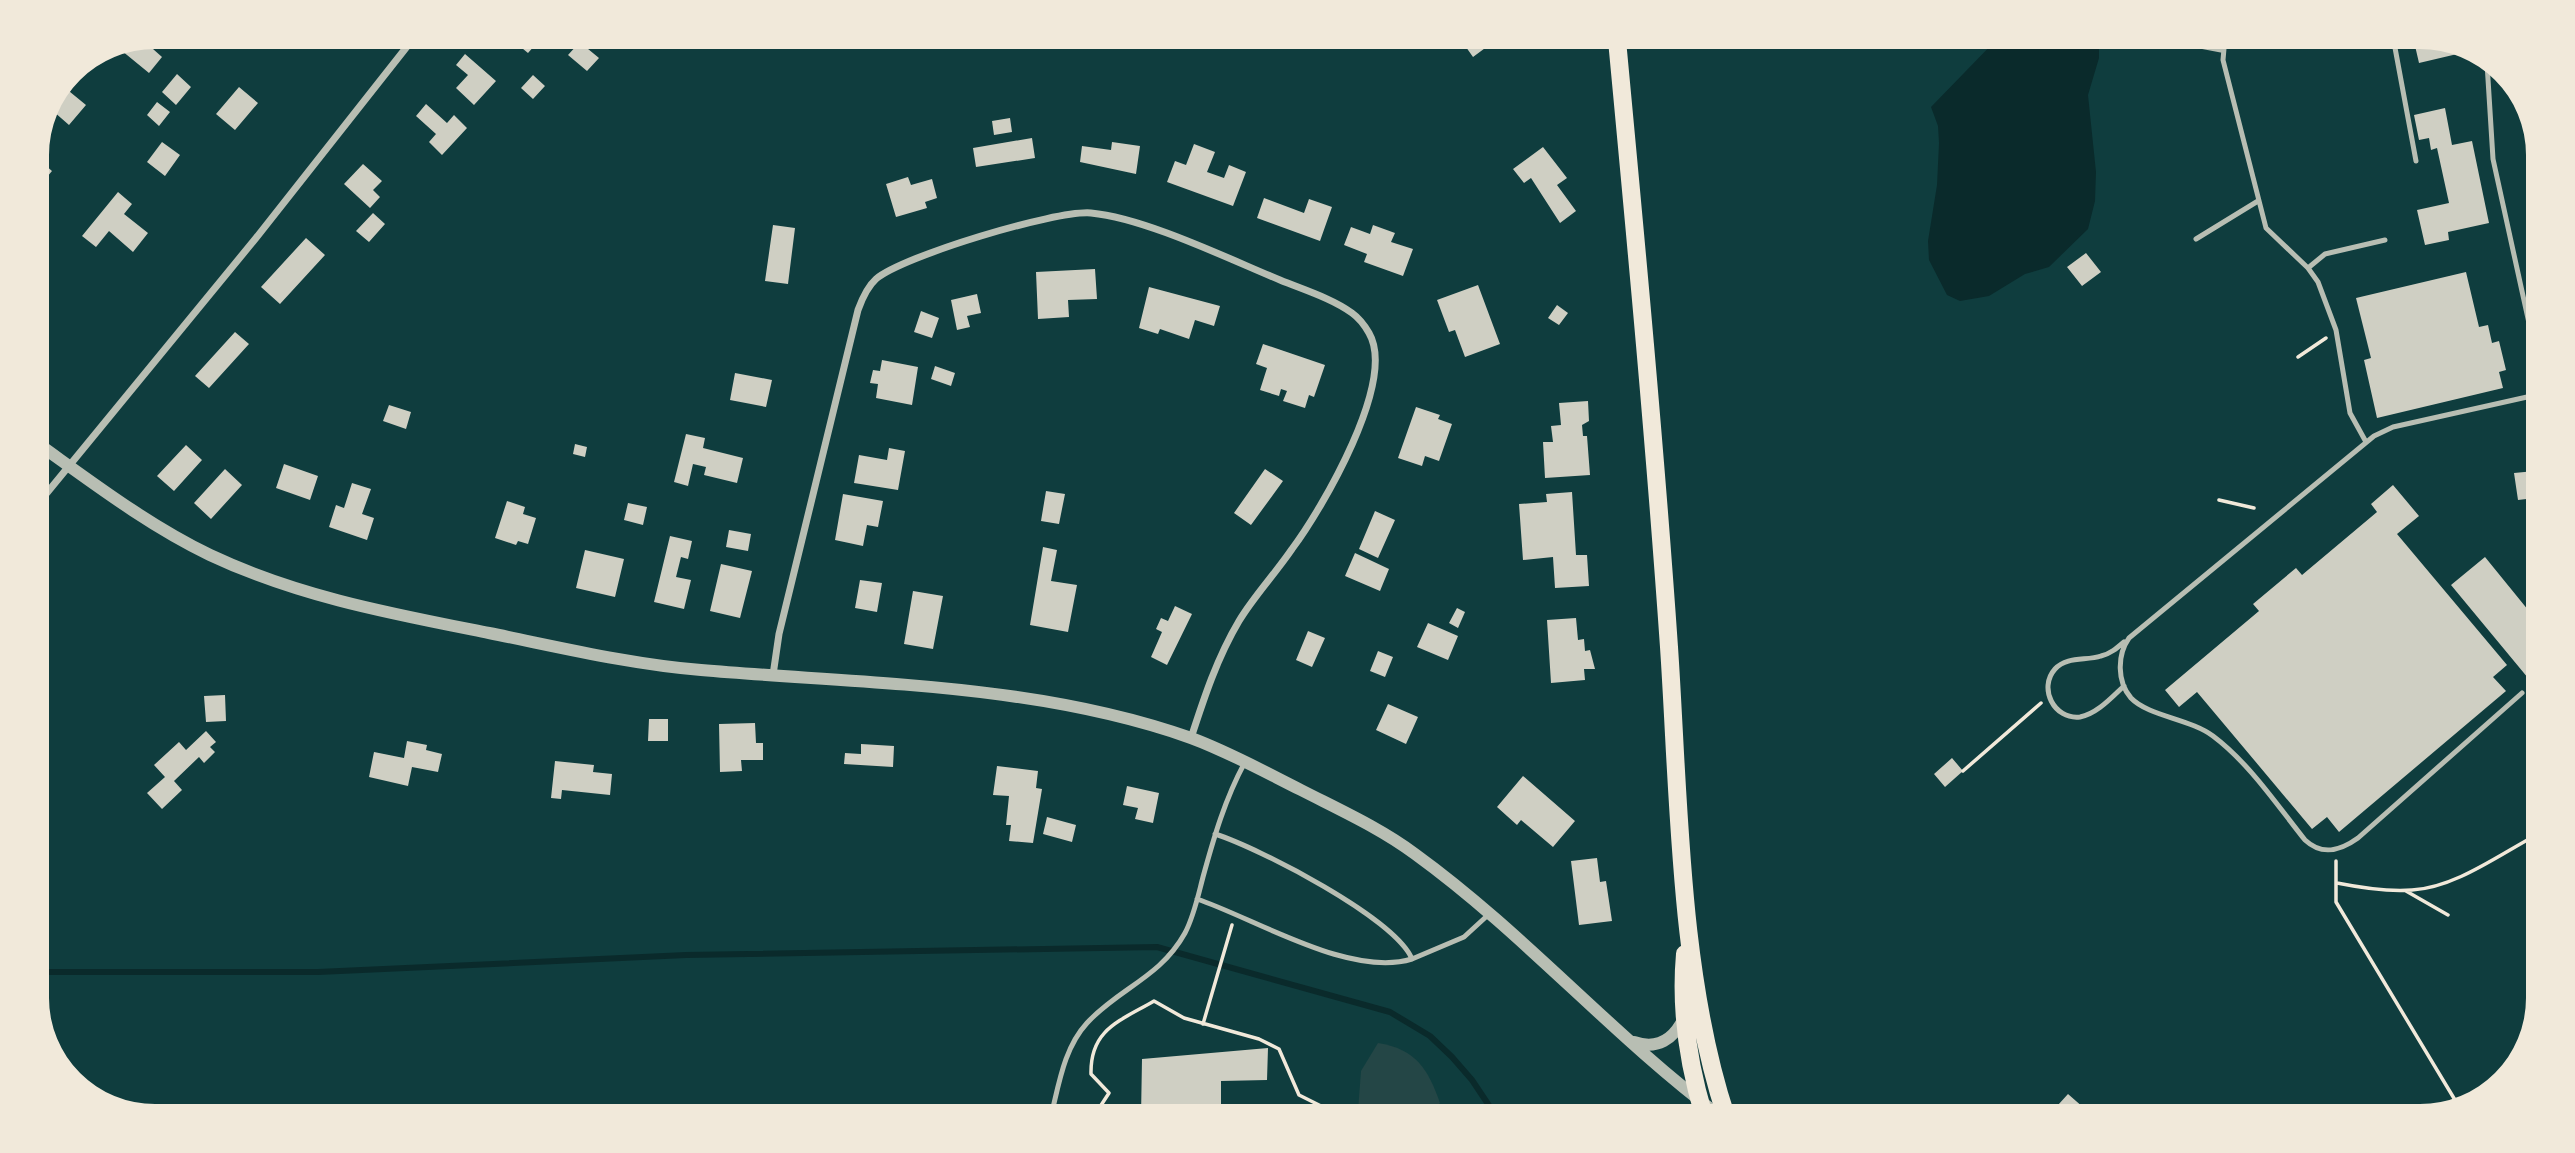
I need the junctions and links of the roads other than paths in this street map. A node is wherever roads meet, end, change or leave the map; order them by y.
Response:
1 (405, 49) edge
2 (1618, 49) edge
3 (2216, 49) edge
4 (2395, 49) edge
5 (2221, 50) joint
6 (2488, 73) edge
7 (2416, 162) dead end
8 (2258, 201) junction
9 (2196, 239) dead end
10 (2385, 240) dead end
11 (2308, 268) junction
12 (2526, 309) edge
13 (2526, 397) edge
14 (2366, 442) junction
15 (49, 452) edge
16 (68, 466) junction
17 (49, 490) edge
18 (2129, 638) junction
19 (773, 676) junction
20 (2124, 686) junction
21 (2522, 693) dead end
22 (1191, 738) junction
23 (1246, 762) junction
24 (1215, 834) junction
25 (1197, 899) junction
26 (1489, 914) junction
27 (1688, 927) junction
28 (1412, 959) junction
29 (1684, 1018) junction
30 (1630, 1041) junction
31 (1054, 1104) edge
32 (1698, 1104) edge
33 (1701, 1104) edge
34 (1723, 1104) edge

1 - 16 street
2 - 27 main road
3 - 5 lane
4 - 7 lane
5 - 8 lane
6 - 12 lane
8 - 9 lane
8 - 11 lane
10 - 11 lane
11 - 14 lane
13 - 14 lane
14 - 18 lane
15 - 16 street
16 - 17 street
16 - 19 street
18 - 20 lane
18 - 20 lane
19 - 22 street
19 - 22 street
20 - 21 lane
22 - 23 street
23 - 24 lane
23 - 26 street
24 - 25 lane
24 - 28 lane
25 - 28 lane
25 - 31 lane
26 - 28 lane
26 - 30 street
27 - 29 main road
27 - 34 main road
29 - 30 street
29 - 33 main road
30 - 32 street

